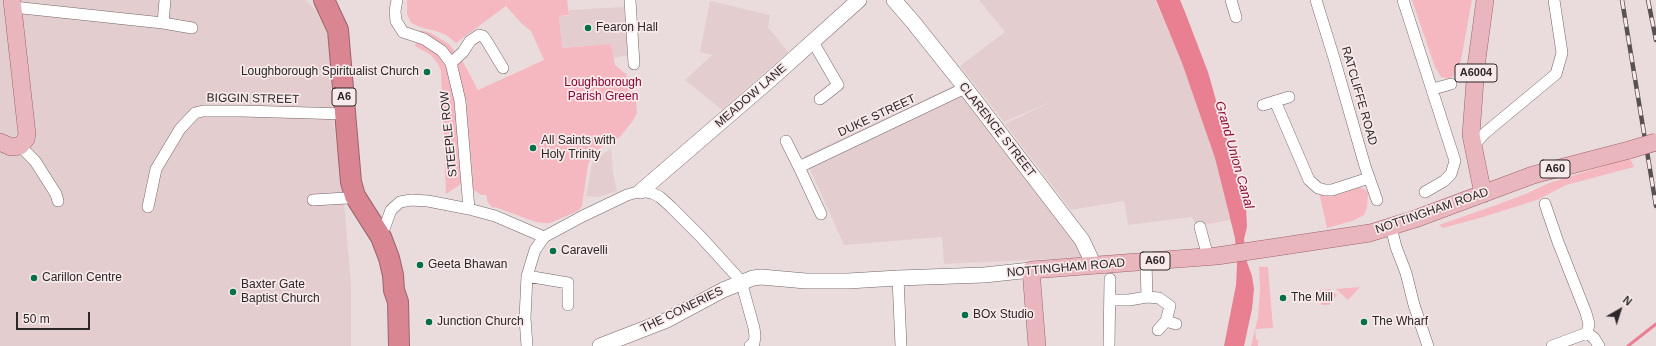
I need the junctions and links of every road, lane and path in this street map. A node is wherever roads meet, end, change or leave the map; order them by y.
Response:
1 (165, 0) edge
2 (324, 0) edge
3 (398, 0) edge
4 (630, 0) edge
5 (859, 0) edge
6 (894, 0) edge
7 (1231, 0) edge
8 (1316, 0) edge
9 (1403, 0) edge
10 (1485, 0) edge
11 (1554, 0) edge
12 (13, 4) edge
13 (1236, 17) dead end
14 (163, 23) junction
15 (192, 28) dead end
16 (813, 42) junction
17 (451, 62) junction
18 (634, 64) dead end
19 (503, 68) dead end
20 (1450, 84) dead end
21 (965, 88) junction
22 (1433, 89) junction
23 (1288, 97) dead end
24 (820, 99) dead end
25 (1275, 101) junction
26 (1263, 105) dead end
27 (346, 114) junction
28 (786, 140) dead end
29 (0, 142) edge
30 (1656, 142) edge
31 (20, 146) junction
32 (1473, 146) junction
33 (799, 167) junction
34 (1369, 178) junction
35 (641, 191) junction
36 (1425, 192) dead end
37 (1483, 194) junction
38 (355, 196) junction
39 (313, 200) dead end
40 (1377, 200) dead end
41 (58, 201) dead end
42 (1545, 204) dead end
43 (148, 207) dead end
44 (470, 209) junction
45 (821, 214) dead end
46 (1200, 226) dead end
47 (1391, 227) junction
48 (381, 237) junction
49 (544, 237) junction
50 (1212, 257) junction
51 (1146, 262) junction
52 (1093, 266) junction
53 (1031, 270) junction
54 (527, 276) junction
55 (898, 278) junction
56 (1110, 279) dead end
57 (741, 281) junction
58 (394, 290) junction
59 (1147, 297) junction
60 (1110, 300) junction
61 (568, 305) dead end
62 (1158, 330) dead end
63 (1587, 333) junction
64 (387, 346) edge
65 (399, 346) edge
66 (527, 346) edge
67 (600, 346) edge
68 (750, 346) edge
69 (901, 346) edge
70 (1037, 346) edge
71 (1109, 346) edge
72 (1428, 346) edge
73 (1552, 346) edge
74 (1599, 346) edge

1 - 14 street
2 - 27 highway, A6
3 - 17 street
4 - 18 street
5 - 16 street, MEADOW LANE
6 - 21 street, CLARENCE STREET
7 - 13 street
8 - 34 street, RATCLIFFE ROAD
9 - 22 street
10 - 32 main road, A6004
11 - 32 street
12 - 14 street
12 - 31 main road
14 - 15 street
16 - 24 street
16 - 35 street, MEADOW LANE
17 - 19 street
17 - 44 street, STEEPLE ROW
20 - 22 street
21 - 33 street, DUKE STREET
21 - 52 street, CLARENCE STREET
22 - 36 street
23 - 25 street
25 - 26 street
25 - 34 street
27 - 38 highway, A6
27 - 43 street, BIGGIN STREET
28 - 33 street
29 - 31 main road
30 - 37 main road, NOTTINGHAM ROAD / A60, bridge
31 - 41 street
32 - 37 main road, A6004
33 - 45 street
34 - 40 street, RATCLIFFE ROAD
35 - 49 street
35 - 57 street
37 - 47 main road, NOTTINGHAM ROAD / A60
38 - 39 street
38 - 48 highway, A6
42 - 63 street
44 - 48 street
44 - 49 street
46 - 50 street
47 - 50 main road, NOTTINGHAM ROAD / A60
47 - 72 street
48 - 58 highway, A6
49 - 54 street
50 - 51 main road, NOTTINGHAM ROAD / A60
51 - 52 main road, NOTTINGHAM ROAD / A60
51 - 59 street
52 - 53 main road, NOTTINGHAM ROAD / A60
53 - 55 street, NOTTINGHAM ROAD
53 - 70 main road
54 - 61 street
54 - 66 street
55 - 57 street, NOTTINGHAM ROAD
55 - 69 street
56 - 60 street
57 - 67 street, THE CONERIES
57 - 68 street
58 - 64 highway, A6
58 - 65 highway, A6
59 - 60 street
59 - 62 street
60 - 71 street
63 - 73 street
63 - 74 street

